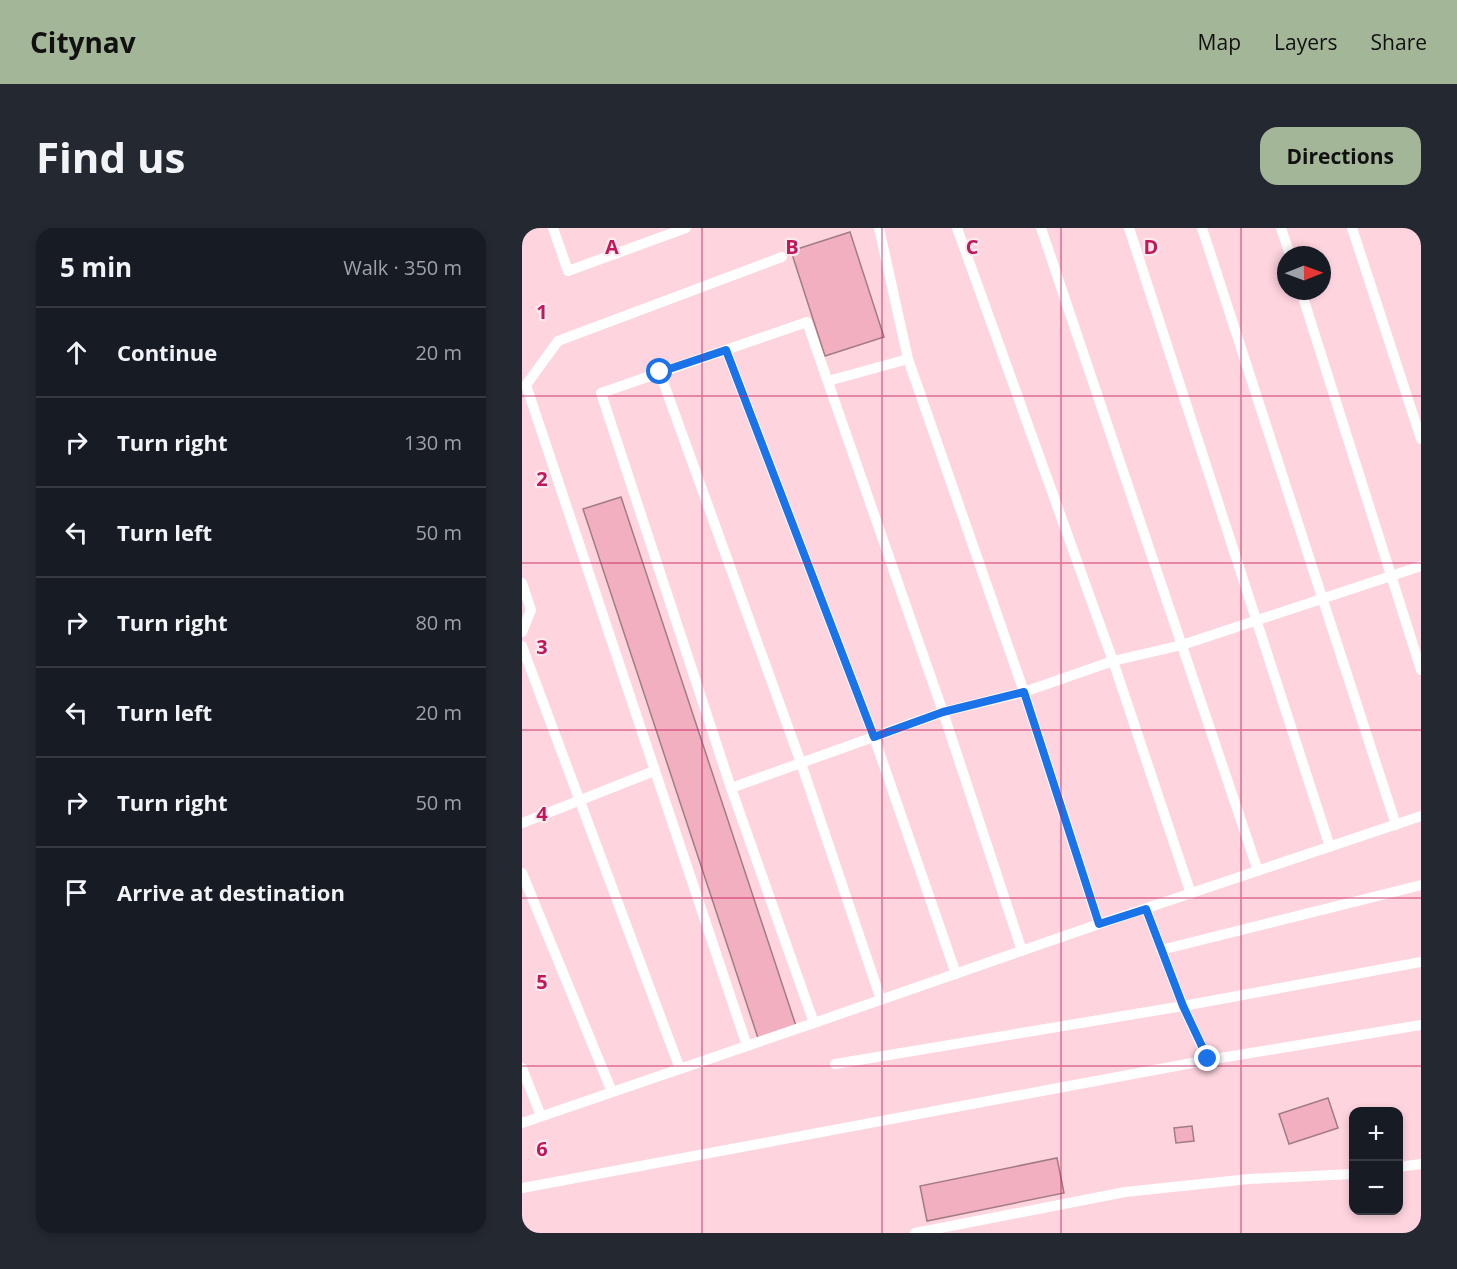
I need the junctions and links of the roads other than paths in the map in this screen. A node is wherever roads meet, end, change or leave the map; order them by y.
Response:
1 (553, 228) edge
2 (686, 228) edge
3 (879, 228) edge
4 (957, 228) edge
5 (1041, 228) edge
6 (1129, 228) edge
7 (1202, 228) edge
8 (1281, 228) edge
9 (1352, 228) edge
10 (1287, 246) edge
11 (782, 257) dead end
12 (1304, 300) edge
13 (726, 350) junction
14 (908, 359) junction
15 (660, 372) junction
16 (828, 381) junction
17 (1421, 439) edge
18 (1421, 566) edge
19 (1390, 576) junction
20 (522, 583) edge
21 (1323, 599) junction
22 (1256, 621) junction
23 (522, 632) edge
24 (1182, 645) junction
25 (522, 646) edge
26 (1113, 661) junction
27 (1421, 670) edge
28 (1024, 692) junction
29 (943, 712) junction
30 (874, 737) junction
31 (801, 763) junction
32 (654, 771) junction
33 (731, 788) junction
34 (579, 800) junction
35 (1421, 816) edge
36 (522, 823) edge
37 (1396, 825) junction
38 (1330, 847) junction
39 (1258, 871) junction
40 (522, 873) edge
41 (1421, 885) edge
42 (1191, 894) junction
43 (1146, 909) junction
44 (1099, 924) junction
45 (1161, 950) junction
46 (1022, 951) junction
47 (1421, 962) edge
48 (956, 974) junction
49 (881, 1000) junction
50 (1183, 1006) junction
51 (814, 1023) junction
52 (1421, 1025) edge
53 (747, 1046) junction
54 (1208, 1059) junction
55 (835, 1064) dead end
56 (522, 1068) edge
57 (680, 1069) junction
58 (612, 1092) junction
59 (541, 1116) junction
60 (522, 1123) edge
61 (1421, 1164) edge
62 (1403, 1166) edge
63 (1349, 1174) edge
64 (522, 1188) edge
65 (915, 1233) edge

1 - 2 lane
3 - 14 lane
4 - 26 lane
5 - 24 lane
6 - 22 lane
7 - 21 lane
8 - 10 lane
9 - 17 lane
11 - 32 lane
12 - 19 lane
13 - 15 lane
13 - 16 lane
13 - 30 lane
14 - 16 lane
14 - 28 lane
15 - 31 lane
15 - 33 lane
16 - 29 lane
18 - 19 lane
19 - 21 lane
19 - 27 lane
20 - 23 lane
21 - 22 lane
21 - 37 lane
22 - 24 lane
22 - 38 lane
24 - 26 lane
24 - 39 lane
25 - 34 lane
26 - 28 lane
26 - 42 lane
28 - 29 lane
28 - 44 lane
29 - 30 lane
29 - 46 lane
30 - 31 lane
30 - 48 lane
31 - 33 lane
31 - 49 lane
32 - 34 lane
32 - 53 lane
33 - 51 lane
34 - 36 lane
34 - 57 lane
35 - 37 lane
37 - 38 lane
38 - 39 lane
39 - 42 lane
40 - 58 lane
41 - 45 lane
42 - 43 lane
43 - 44 lane
43 - 45 lane
44 - 46 lane
45 - 50 lane
46 - 48 lane
47 - 50 lane
48 - 49 lane
49 - 51 lane
50 - 54 lane
50 - 55 lane
51 - 53 lane
52 - 54 lane
53 - 57 lane
54 - 64 lane
56 - 59 lane
57 - 58 lane
58 - 59 lane
59 - 60 lane
61 - 62 lane
63 - 65 lane

